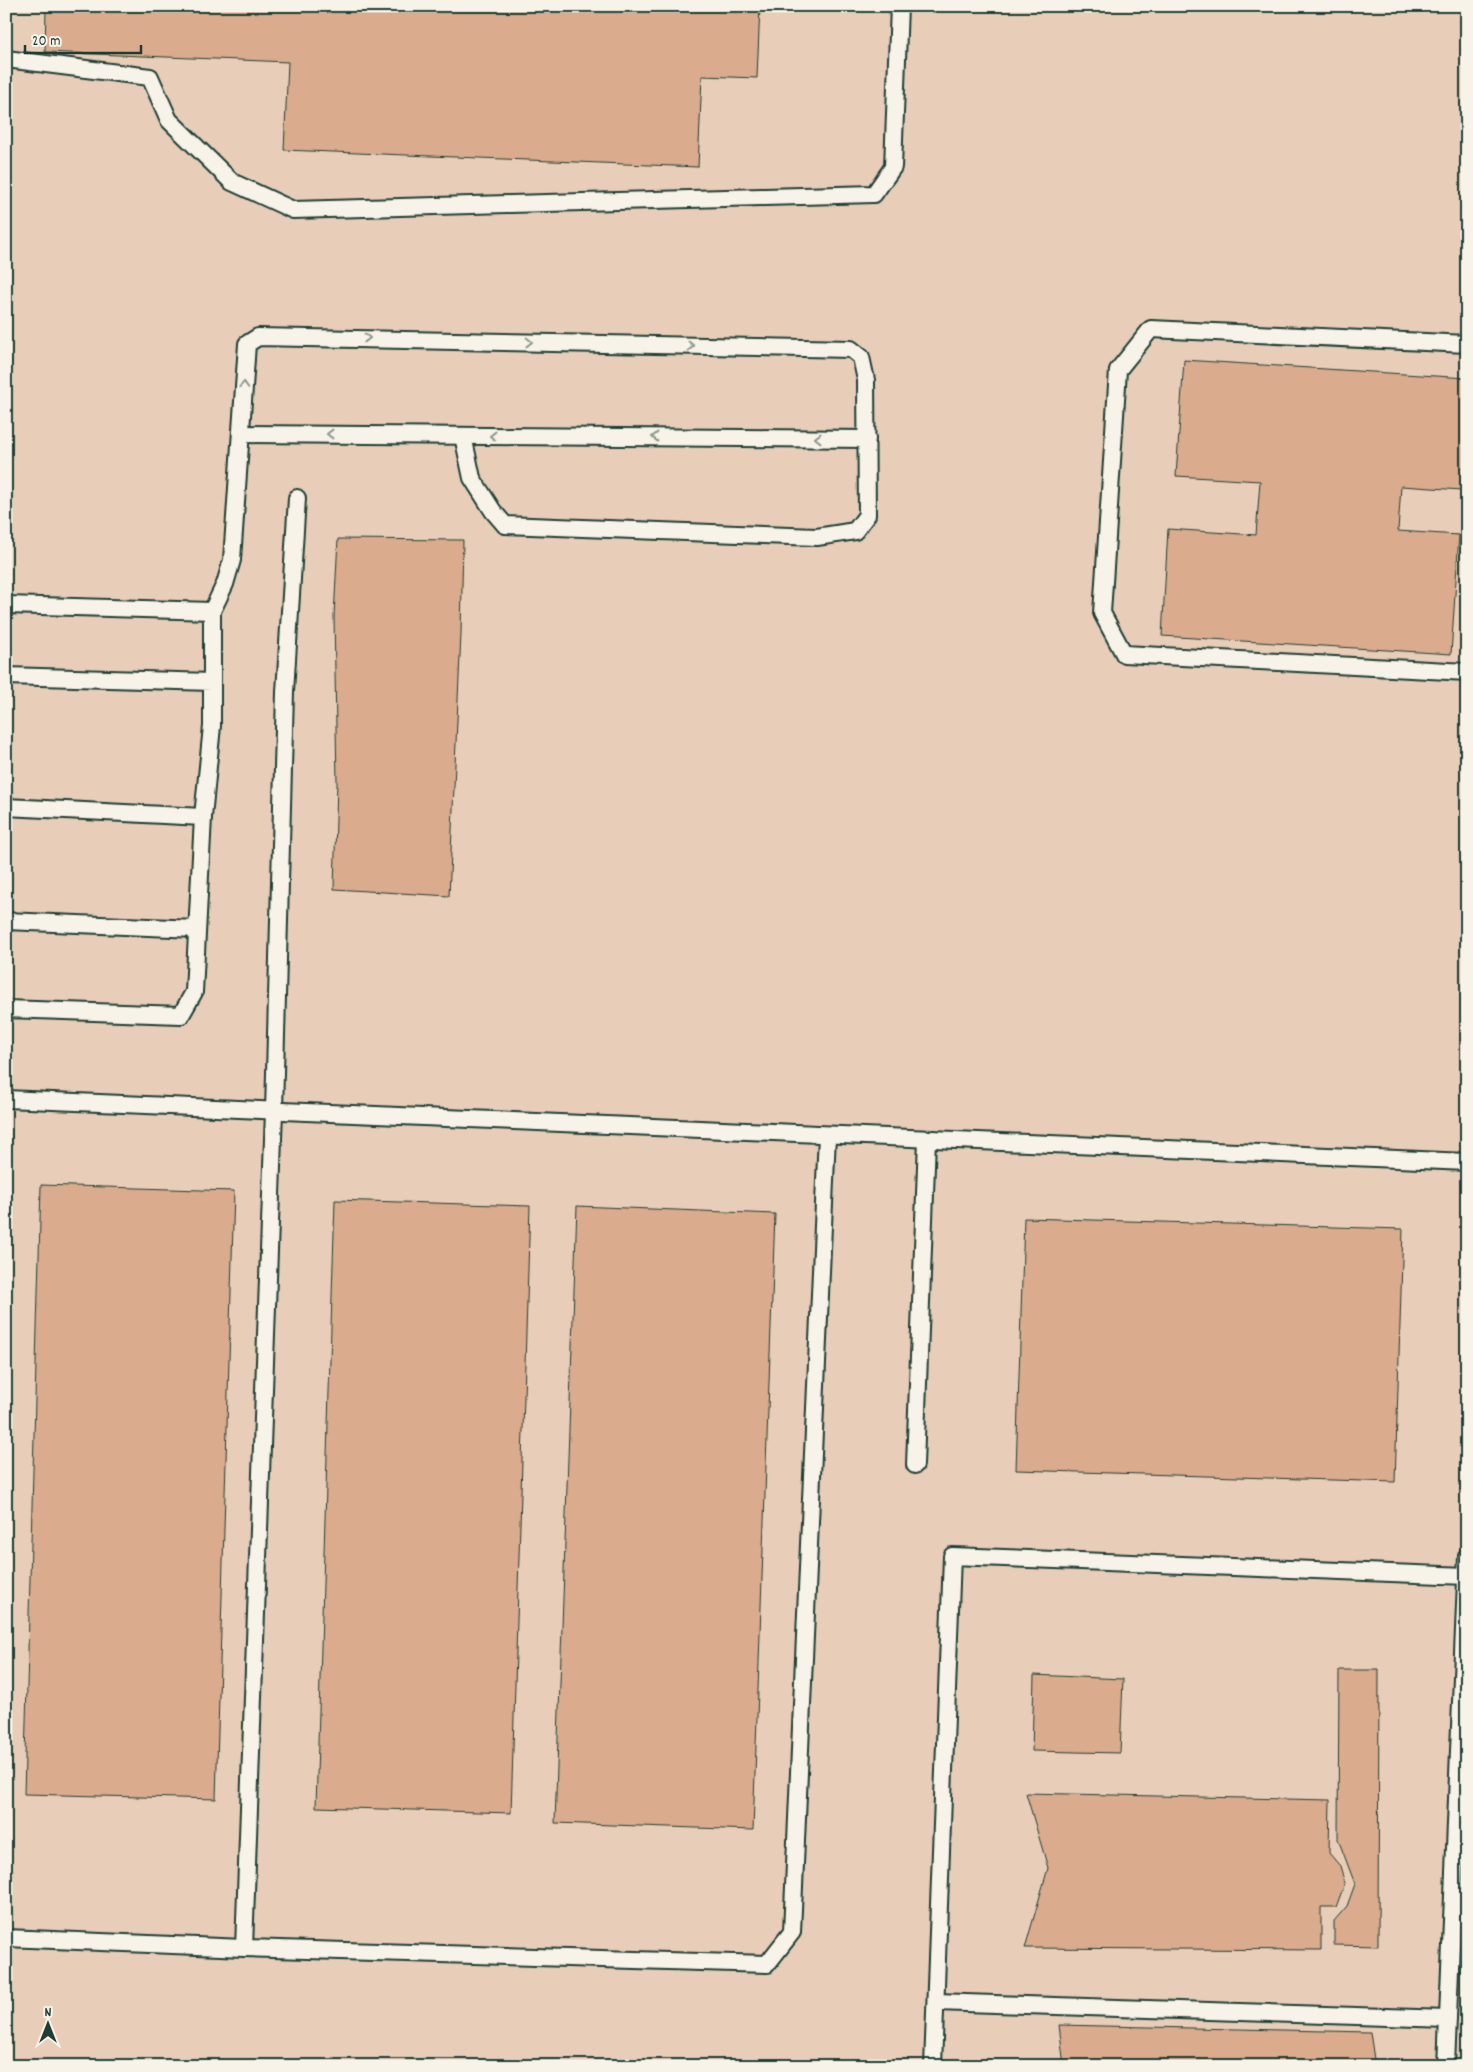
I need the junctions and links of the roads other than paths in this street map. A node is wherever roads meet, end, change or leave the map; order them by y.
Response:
1 (899, 6) edge
2 (6, 60) edge
3 (1467, 344) edge
4 (241, 434) junction
5 (463, 436) junction
6 (867, 439) junction
7 (297, 498) dead end
8 (6, 605) edge
9 (212, 611) junction
10 (1467, 672) edge
11 (6, 676) edge
12 (212, 682) junction
13 (6, 807) edge
14 (203, 817) junction
15 (6, 921) edge
16 (196, 929) junction
17 (6, 1009) edge
18 (6, 1099) edge
19 (274, 1111) junction
20 (827, 1135) junction
21 (927, 1139) junction
22 (1467, 1162) edge
23 (914, 1466) dead end
24 (1467, 1556) edge
25 (1466, 1576) edge
26 (6, 1938) edge
27 (244, 1948) junction
28 (936, 2002) junction
29 (1448, 2019) junction
30 (934, 2066) edge
31 (1446, 2066) edge

1 - 2 lane
3 - 10 lane
5 -> 4 lane
4 -> 6 lane
4 - 9 lane
6 -> 5 lane
5 - 6 lane
7 - 19 lane
8 - 9 lane
9 - 12 lane
11 - 12 lane
12 - 14 lane
13 - 14 lane
14 - 16 lane
15 - 16 lane
16 - 17 lane
18 - 19 lane
19 - 20 lane
19 - 27 lane
20 - 21 lane
20 - 27 lane
21 - 22 lane
21 - 23 lane
24 - 25 lane
25 - 28 lane
25 - 29 lane
26 - 27 lane
28 - 29 lane
28 - 30 lane
29 - 31 lane

